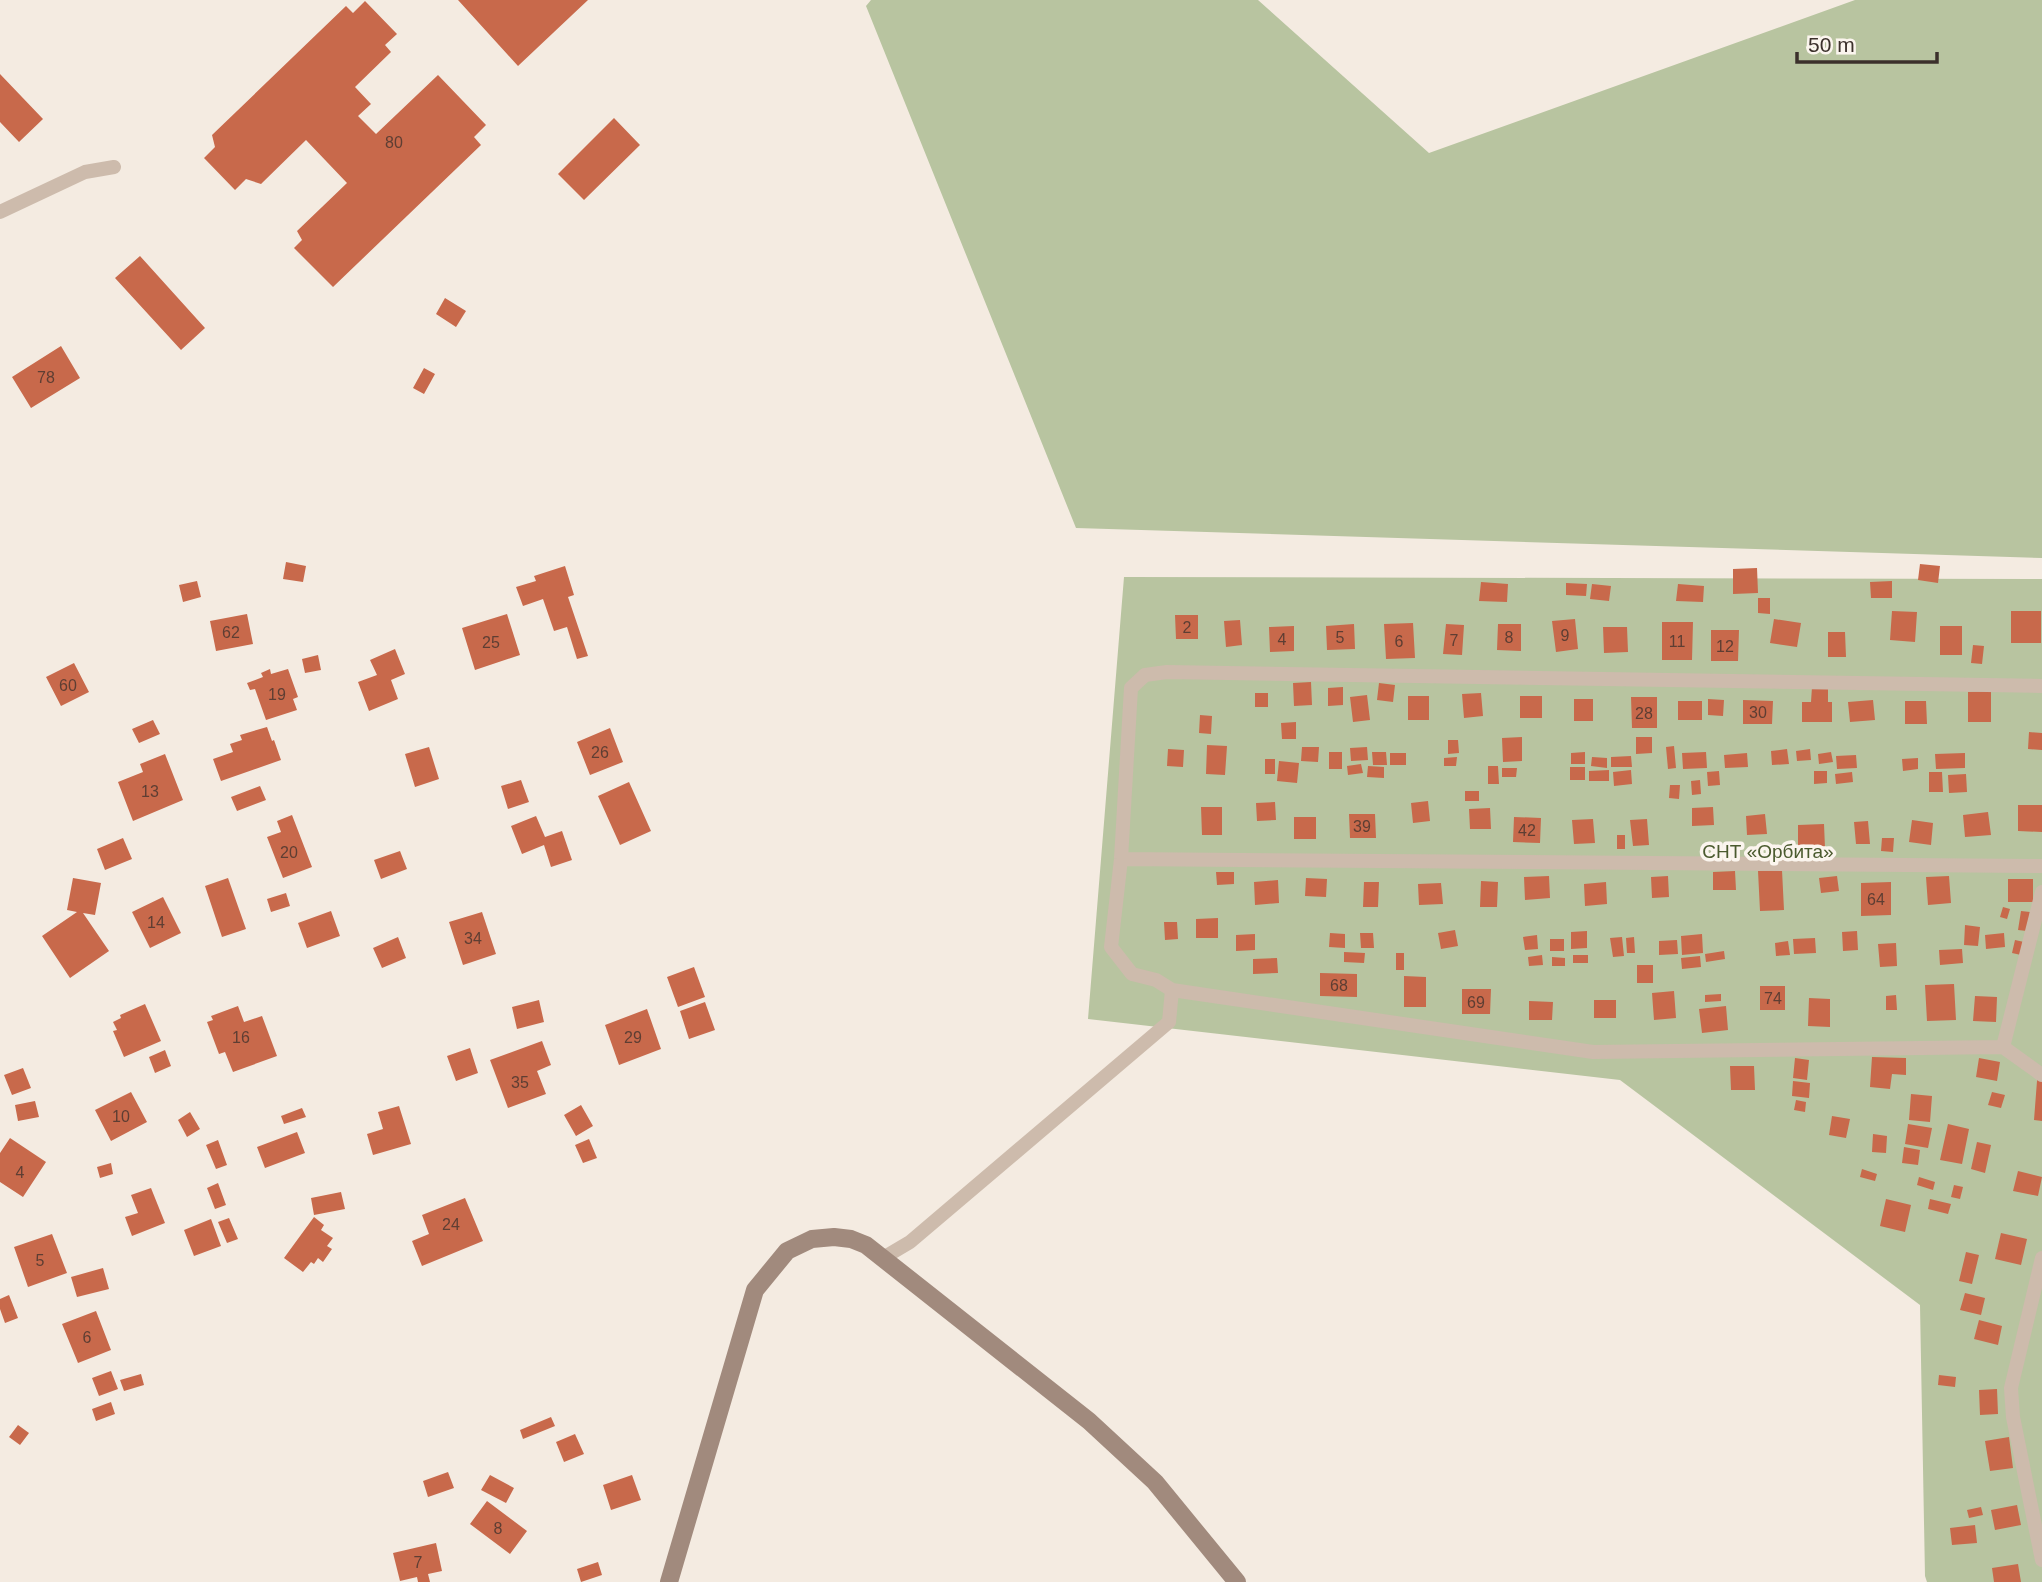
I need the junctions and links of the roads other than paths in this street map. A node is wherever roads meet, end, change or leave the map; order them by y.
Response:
1 (114, 167) dead end
2 (0, 212) edge
3 (2042, 686) edge
4 (1121, 859) junction
5 (2042, 866) edge
6 (2042, 892) edge
7 (1172, 990) junction
8 (2003, 1047) junction
9 (2042, 1075) edge
10 (883, 1258) junction
11 (2042, 1258) edge
12 (2042, 1560) edge
13 (669, 1582) edge
14 (1237, 1582) edge

1 - 2 street
3 - 4 street
4 - 5 street
4 - 7 street
6 - 8 street
7 - 8 street
7 - 10 street
8 - 9 street
10 - 13 street
10 - 14 street
11 - 12 street

